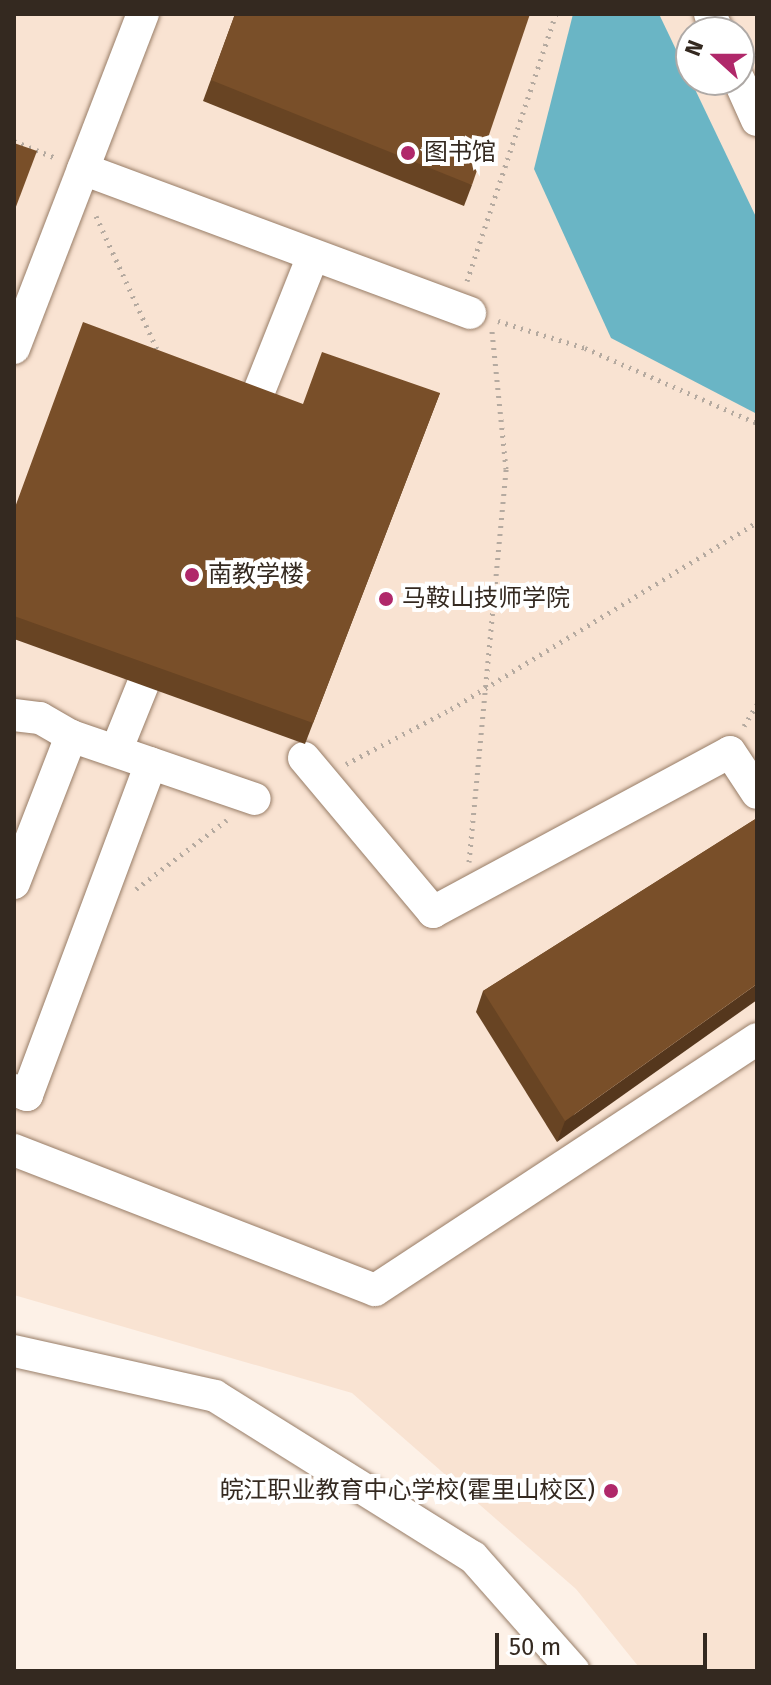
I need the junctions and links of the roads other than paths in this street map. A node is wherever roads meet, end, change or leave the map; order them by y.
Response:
1 (143, 14) edge
2 (746, 96) edge
3 (757, 120) edge
4 (82, 174) junction
5 (313, 256) junction
6 (464, 310) road end
7 (14, 348) edge
8 (232, 460) edge
9 (168, 620) edge
10 (14, 715) edge
11 (71, 736) junction
12 (116, 751) junction
13 (151, 763) junction
14 (312, 768) road end
15 (757, 793) edge
16 (255, 799) road end
17 (14, 883) edge
18 (757, 1039) edge
19 (14, 1090) edge
20 (14, 1150) edge
21 (14, 1351) edge
22 (574, 1671) edge

1 - 4 street
2 - 3 street
4 - 5 street
4 - 7 street
5 - 6 street
5 - 8 street
9 - 12 street
10 - 11 street
11 - 12 street
11 - 17 street
12 - 13 street
13 - 16 street
13 - 19 street
14 - 15 street
18 - 20 street
21 - 22 street

